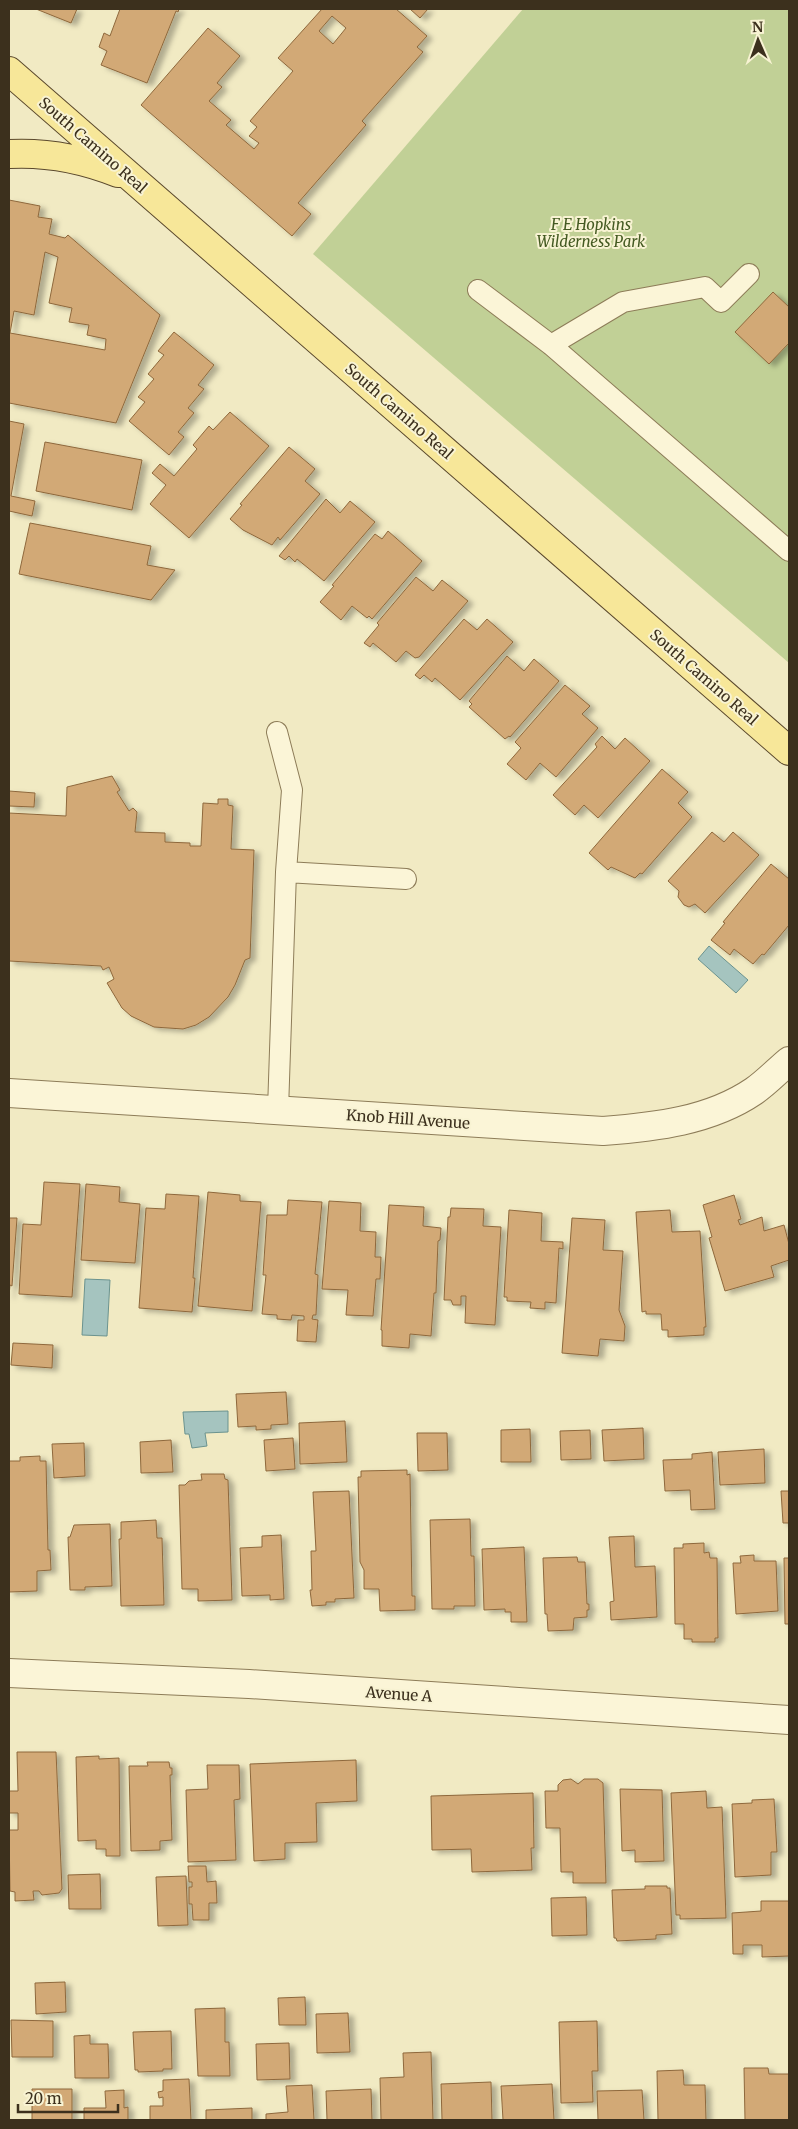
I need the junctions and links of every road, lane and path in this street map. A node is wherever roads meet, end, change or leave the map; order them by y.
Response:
1 (9, 71) edge
2 (9, 154) edge
3 (131, 178) junction
4 (749, 274) dead end
5 (478, 290) dead end
6 (551, 345) junction
7 (789, 551) edge
8 (277, 732) dead end
9 (789, 752) edge
10 (286, 872) junction
11 (406, 879) dead end
12 (789, 1060) edge
13 (9, 1093) edge
14 (278, 1110) junction
15 (9, 1673) edge
16 (789, 1720) edge

1 - 3 main road, South Camino Real
2 - 3 main road
3 - 9 main road, South Camino Real
4 - 6 lane
5 - 6 lane
6 - 7 lane
8 - 10 lane
10 - 11 lane
10 - 14 lane
12 - 14 street, Knob Hill Avenue
13 - 14 street, Knob Hill Avenue
15 - 16 street, Avenue A

